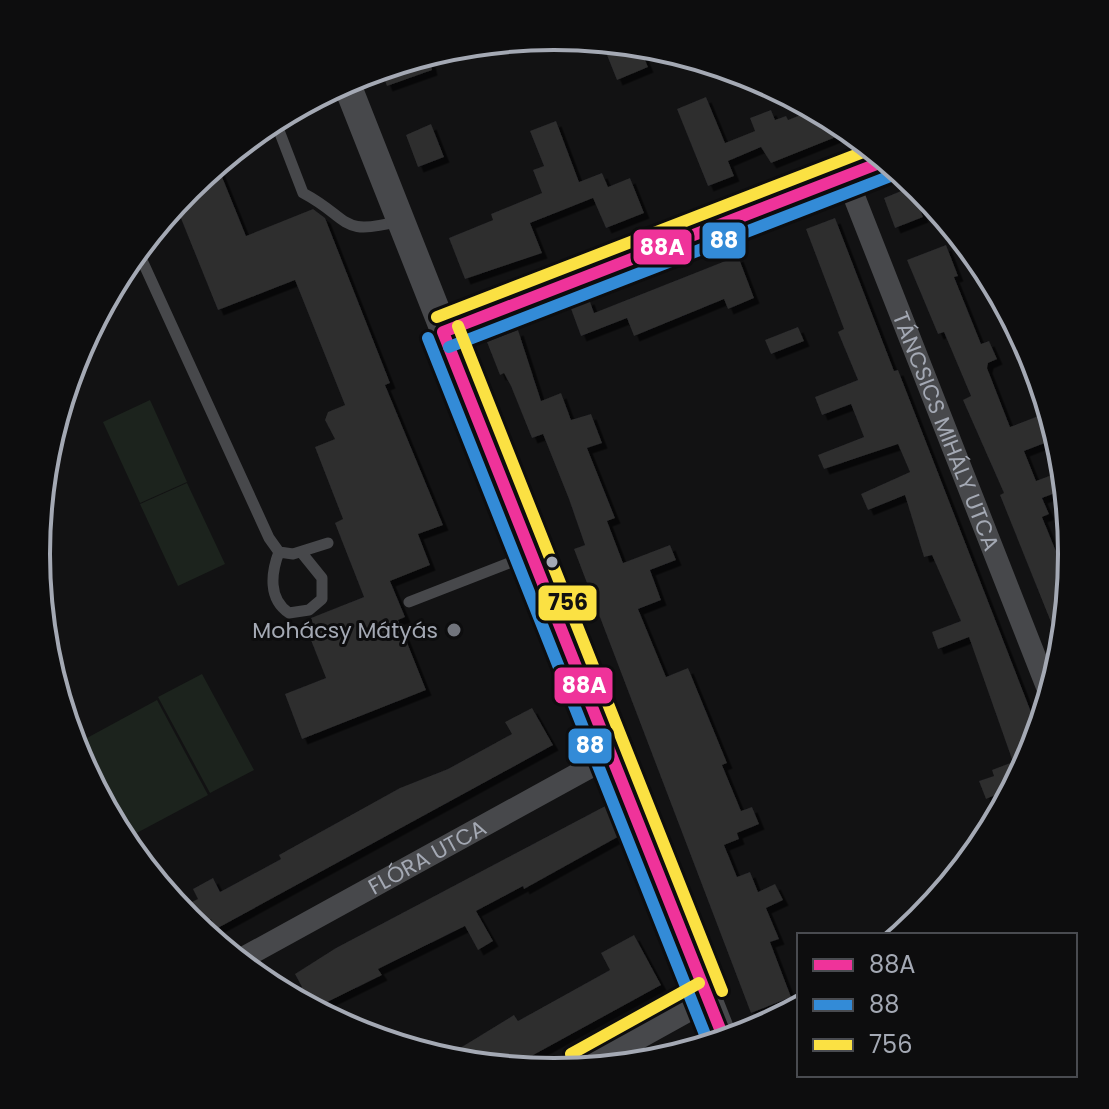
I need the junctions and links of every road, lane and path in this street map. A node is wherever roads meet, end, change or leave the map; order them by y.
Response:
1 (350, 93) edge
2 (279, 132) edge
3 (875, 165) edge
4 (846, 176) junction
5 (401, 221) junction
6 (143, 263) edge
7 (443, 332) junction
8 (328, 543) dead end
9 (279, 552) junction
10 (301, 552) junction
11 (532, 554) junction
12 (409, 602) dead end
13 (1044, 678) edge
14 (612, 755) junction
15 (248, 955) edge
16 (707, 997) junction
17 (721, 1031) edge
18 (599, 1057) edge

1 - 5 street
2 - 5 lane
3 - 4 street
4 - 7 street
4 - 13 street, TÁNCSICS MIHÁLY UTCA
5 - 7 street
6 - 9 lane
7 - 11 street
8 - 10 lane
9 - 10 lane
9 - 10 lane
11 - 12 lane
11 - 14 street
14 - 15 street, FLÓRA UTCA
14 - 16 street
16 - 17 street
16 - 18 street

